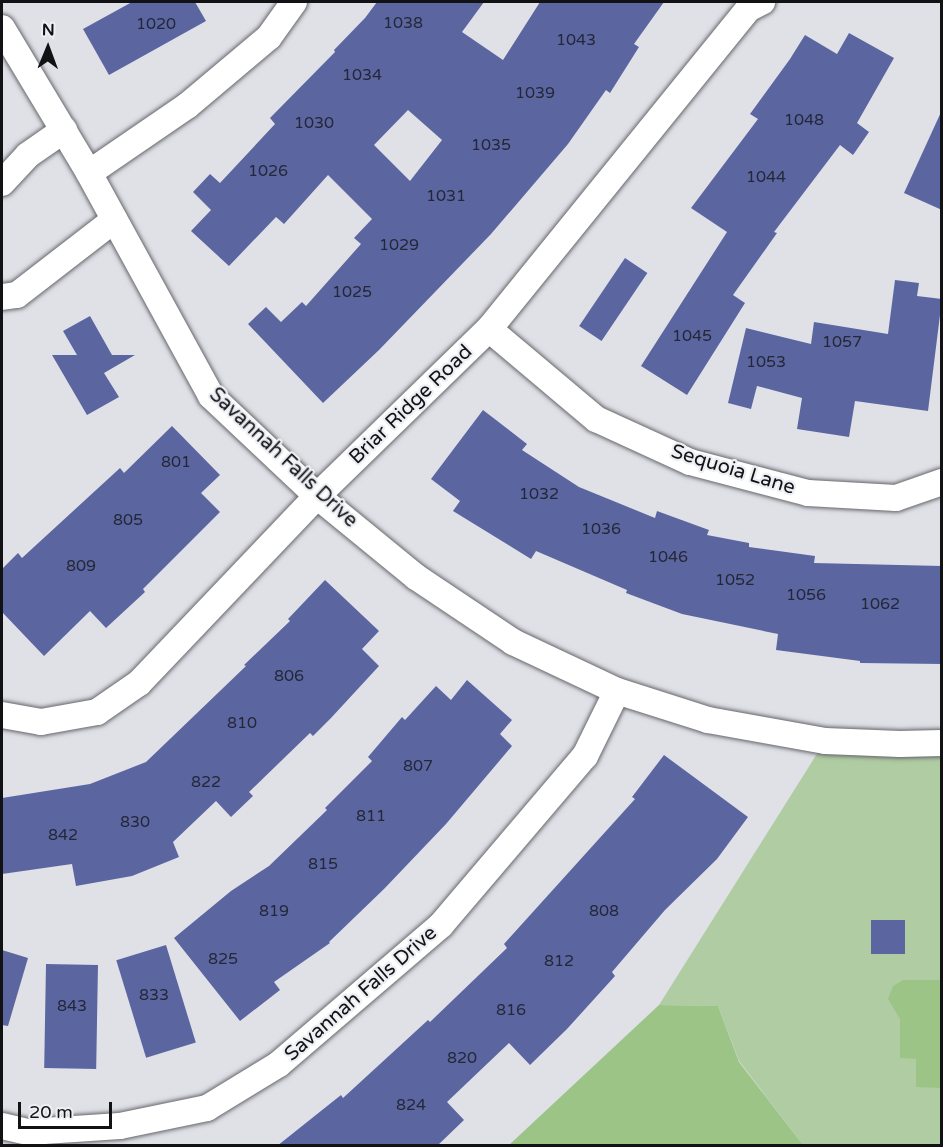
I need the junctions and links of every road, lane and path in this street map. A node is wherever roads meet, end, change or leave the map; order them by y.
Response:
1 (294, 2) edge
2 (762, 2) edge
3 (2, 28) edge
4 (64, 130) junction
5 (89, 173) junction
6 (2, 183) edge
7 (114, 220) junction
8 (2, 297) edge
9 (489, 329) junction
10 (942, 482) edge
11 (317, 496) junction
12 (617, 691) junction
13 (2, 715) edge
14 (942, 742) edge
15 (2, 1126) edge

1 - 5 street
2 - 9 street, Briar Ridge Road
3 - 4 street, Savannah Falls Drive
4 - 5 street, Savannah Falls Drive
4 - 6 street
5 - 7 street, Savannah Falls Drive
7 - 8 street
7 - 11 street, Savannah Falls Drive
9 - 10 street, Sequoia Lane
9 - 11 street, Briar Ridge Road
11 - 12 street, Savannah Falls Drive
11 - 13 street, Briar Ridge Road
12 - 14 street, Savannah Falls Drive
12 - 15 street, Savannah Falls Drive

